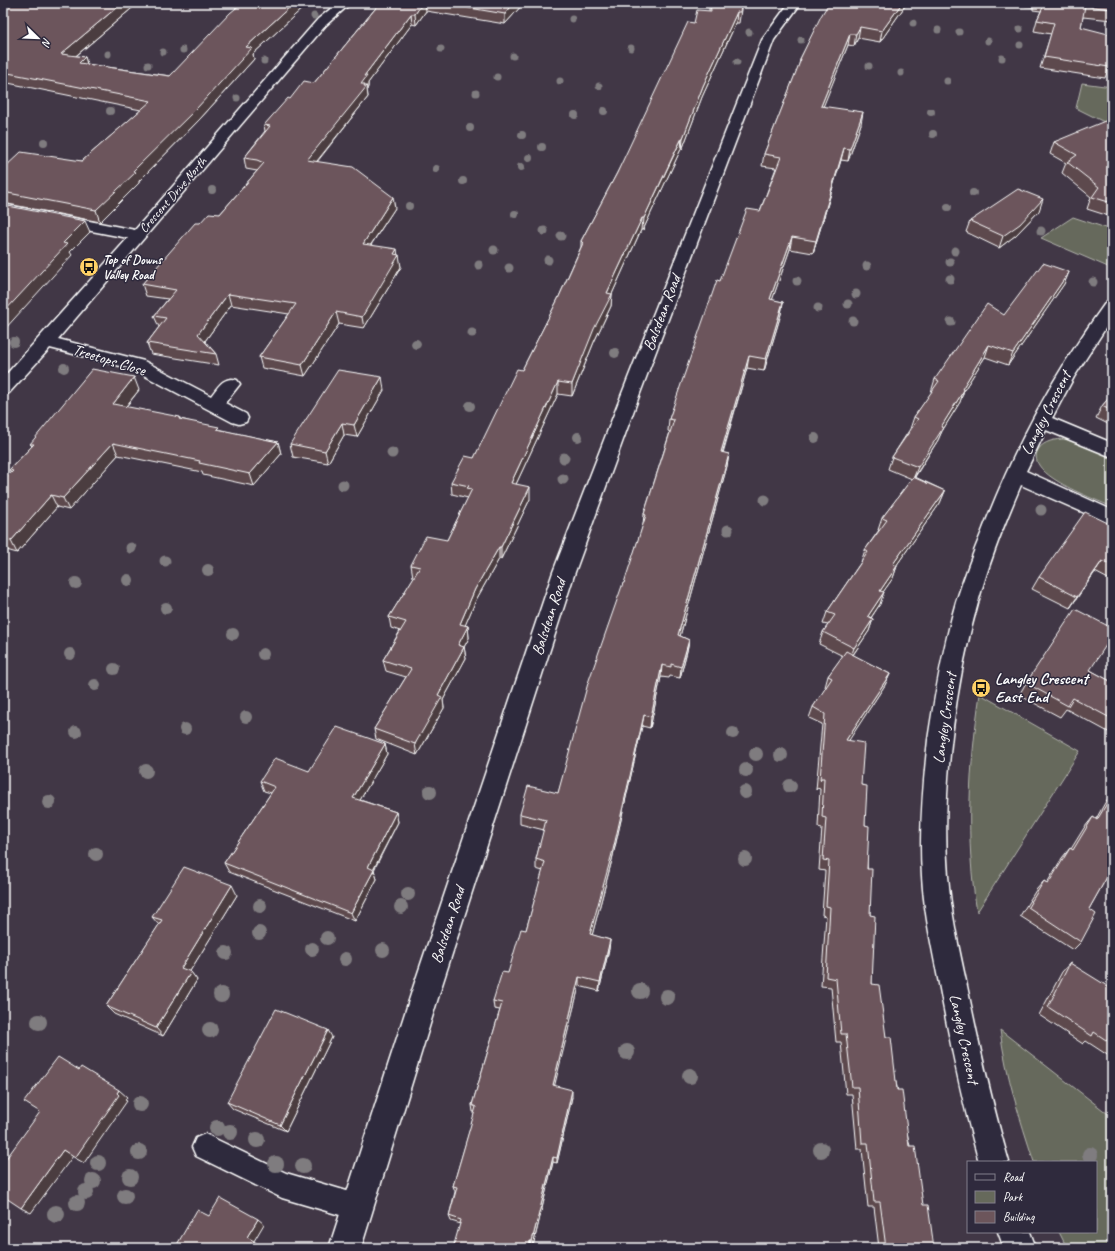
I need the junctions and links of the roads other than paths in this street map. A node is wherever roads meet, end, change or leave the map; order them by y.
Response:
1 (345, 3) edge
2 (794, 3) edge
3 (3, 209) edge
4 (137, 235) junction
5 (1112, 306) edge
6 (46, 341) junction
7 (10, 374) edge
8 (231, 384) dead end
9 (3, 389) edge
10 (214, 404) junction
11 (240, 418) dead end
12 (1040, 420) junction
13 (1112, 450) edge
14 (1015, 474) junction
15 (1112, 518) edge
16 (205, 1147) dead end
17 (994, 1161) edge
18 (357, 1206) junction
19 (1014, 1233) edge
20 (346, 1248) edge
21 (1020, 1248) edge

1 - 4 street, Crescent Drive North
2 - 18 street, Balsdean Road
3 - 4 street
4 - 6 street, Crescent Drive North
5 - 12 street, Langley Crescent
6 - 7 street, Crescent Drive North
6 - 10 street, Treetops Close
7 - 9 street, Crescent Drive North
8 - 10 street
10 - 11 street, Treetops Close
12 - 13 street
12 - 14 street, Langley Crescent
14 - 15 street
14 - 17 street, Langley Crescent
16 - 18 lane
18 - 20 street, Balsdean Road
19 - 21 street

